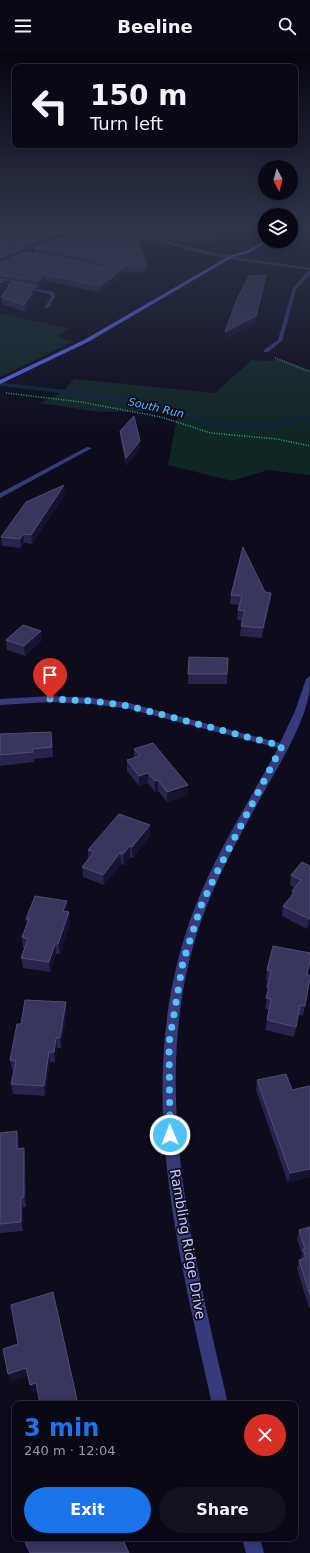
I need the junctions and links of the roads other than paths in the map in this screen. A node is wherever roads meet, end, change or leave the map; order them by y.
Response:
1 (53, 296) edge
2 (165, 296) edge
3 (293, 296) edge
4 (46, 307) dead end
5 (266, 351) road end
6 (0, 382) edge
7 (89, 448) dead end
8 (0, 496) edge
9 (310, 679) edge
10 (0, 702) edge
11 (282, 746) junction
12 (219, 1401) edge
13 (252, 1541) edge
14 (255, 1553) edge

1 - 4 street
2 - 6 main road
3 - 5 street
7 - 8 street
9 - 11 street, Rambling Ridge Drive
10 - 11 street
11 - 12 street, Rambling Ridge Drive
13 - 14 street

